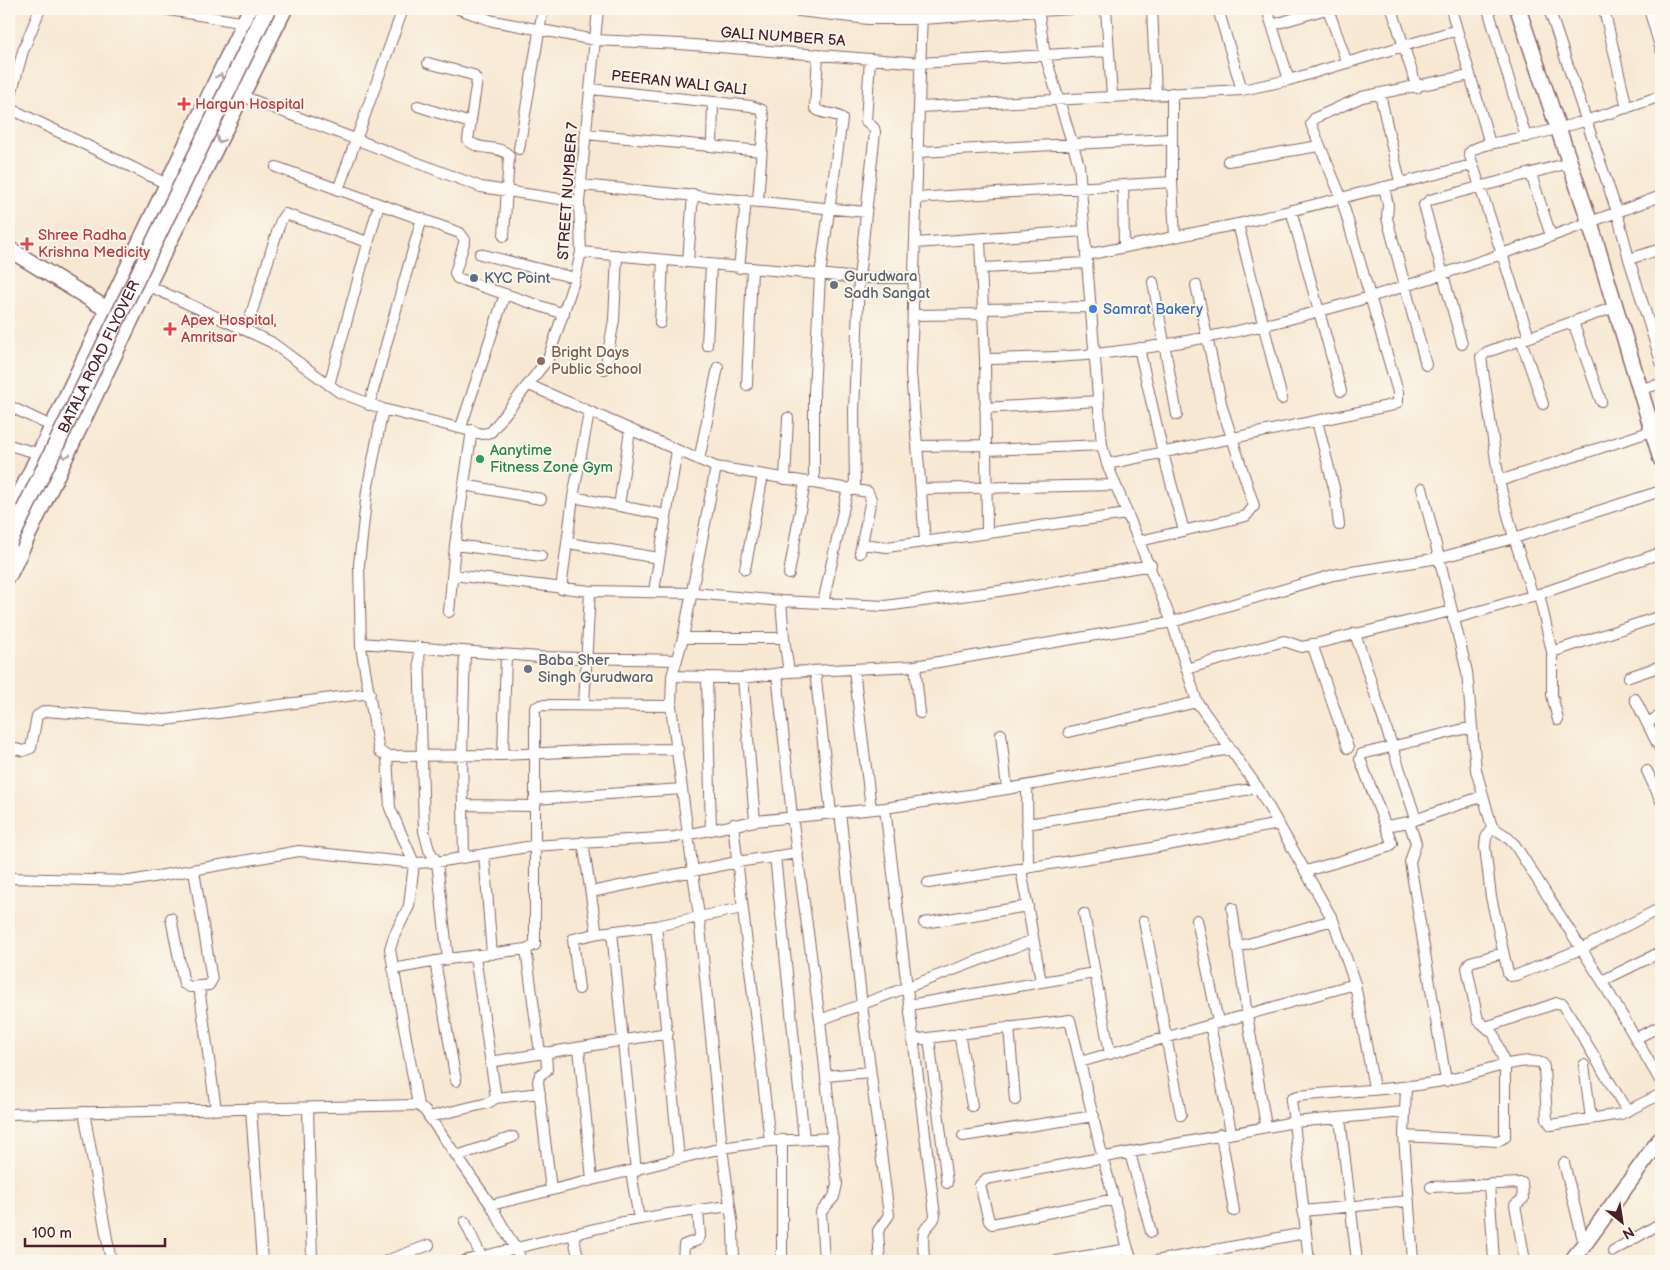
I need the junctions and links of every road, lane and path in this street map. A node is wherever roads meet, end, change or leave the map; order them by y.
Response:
1 (40, 9) edge
2 (164, 9) edge
3 (267, 9) edge
4 (284, 9) edge
5 (403, 9) edge
6 (459, 9) edge
7 (543, 9) edge
8 (598, 9) edge
9 (782, 9) edge
10 (1038, 9) edge
11 (1070, 9) edge
12 (1106, 9) edge
13 (1152, 9) edge
14 (1218, 9) edge
15 (1267, 9) edge
16 (1327, 9) edge
17 (1392, 9) edge
18 (1451, 9) edge
19 (1488, 9) edge
20 (1518, 9) edge
21 (1549, 9) edge
22 (1604, 9) edge
23 (1649, 9) edge
24 (839, 12) edge
25 (869, 14) edge
26 (922, 14) edge
27 (248, 16) edge
28 (1272, 24) junction
29 (538, 30) junction
30 (1457, 30) junction
31 (595, 40) junction
32 (1404, 48) junction
33 (1661, 50) edge
34 (1109, 51) junction
35 (818, 54) junction
36 (1045, 55) junction
37 (870, 59) junction
38 (428, 63) dead end
39 (921, 63) junction
40 (1347, 64) junction
41 (1470, 75) junction
42 (1288, 80) junction
43 (1416, 88) junction
44 (591, 89) junction
45 (1242, 90) junction
46 (1172, 93) junction
47 (1156, 94) junction
48 (1380, 94) junction
49 (242, 96) junction
50 (1112, 96) junction
51 (1661, 96) edge
52 (1057, 99) junction
53 (9, 102) edge
54 (713, 102) junction
55 (418, 106) dead end
56 (920, 107) junction
57 (9, 108) edge
58 (1627, 108) junction
59 (1585, 122) junction
60 (470, 123) junction
61 (1557, 129) junction
62 (586, 134) junction
63 (1526, 137) junction
64 (1171, 139) junction
65 (356, 140) junction
66 (1073, 142) junction
67 (1490, 144) junction
68 (712, 146) junction
69 (1319, 146) junction
70 (519, 149) dead end
71 (761, 151) junction
72 (919, 152) junction
73 (1228, 161) dead end
74 (1570, 163) junction
75 (1472, 165) junction
76 (276, 167) dead end
77 (1531, 174) junction
78 (1172, 182) junction
79 (1400, 182) junction
80 (169, 185) junction
81 (581, 185) junction
82 (1122, 185) junction
83 (1082, 187) junction
84 (1384, 187) junction
85 (1479, 188) junction
86 (338, 190) junction
87 (508, 192) junction
88 (693, 194) junction
89 (1661, 196) edge
90 (1341, 197) junction
91 (916, 198) junction
92 (746, 200) junction
93 (758, 201) junction
94 (579, 202) junction
95 (379, 204) junction
96 (830, 209) junction
97 (1291, 210) junction
98 (866, 212) junction
99 (1617, 212) junction
100 (422, 218) junction
101 (1590, 222) junction
102 (1238, 224) junction
103 (1084, 231) junction
104 (504, 236) dead end
105 (1551, 236) junction
106 (1175, 237) junction
107 (980, 239) junction
108 (368, 242) junction
109 (916, 243) junction
110 (1124, 247) junction
111 (9, 249) edge
112 (1661, 249) edge
113 (580, 252) junction
114 (480, 254) dead end
115 (617, 255) junction
116 (1501, 255) junction
117 (1086, 259) junction
118 (1628, 259) junction
119 (663, 260) junction
120 (688, 262) junction
121 (711, 265) junction
122 (739, 268) junction
123 (982, 268) junction
124 (752, 270) junction
125 (820, 275) junction
126 (1444, 275) junction
127 (575, 278) junction
128 (859, 278) junction
129 (914, 278) junction
130 (1154, 282) dead end
131 (147, 285) junction
132 (1196, 285) dead end
133 (1406, 287) junction
134 (505, 294) junction
135 (1369, 298) junction
136 (1090, 306) junction
137 (1616, 307) junction
138 (108, 311) junction
139 (1319, 311) junction
140 (983, 312) junction
141 (564, 314) junction
142 (914, 315) junction
143 (129, 321) junction
144 (1573, 322) junction
145 (660, 323) dead end
146 (1264, 325) junction
147 (242, 328) junction
148 (1208, 336) junction
149 (1525, 338) junction
150 (1165, 344) junction
151 (1462, 344) dead end
152 (707, 345) dead end
153 (1139, 348) junction
154 (1094, 354) junction
155 (985, 359) junction
156 (1661, 362) edge
157 (1426, 365) dead end
158 (718, 366) dead end
159 (605, 369) dead end
160 (1661, 384) edge
161 (329, 385) junction
162 (529, 385) junction
163 (747, 385) dead end
164 (1640, 390) junction
165 (1341, 391) dead end
166 (1282, 399) dead end
167 (1098, 401) junction
168 (1601, 401) dead end
169 (1543, 404) dead end
170 (369, 405) junction
171 (9, 406) edge
172 (986, 408) junction
173 (383, 409) junction
174 (589, 413) junction
175 (1177, 415) dead end
176 (788, 418) dead end
177 (1317, 421) junction
178 (53, 427) junction
179 (461, 427) junction
180 (472, 430) junction
181 (630, 430) junction
182 (1652, 432) junction
183 (1233, 439) junction
184 (9, 445) edge
185 (918, 446) junction
186 (1102, 446) junction
187 (987, 447) junction
188 (677, 450) junction
189 (1163, 453) junction
190 (40, 454) junction
191 (1661, 459) edge
192 (699, 460) junction
193 (1107, 464) junction
194 (716, 467) junction
195 (763, 475) junction
196 (785, 479) junction
197 (1498, 481) junction
198 (809, 482) junction
199 (464, 485) junction
200 (1114, 485) junction
201 (851, 488) junction
202 (986, 488) junction
203 (1422, 488) dead end
204 (922, 489) junction
205 (1661, 490) edge
206 (573, 497) junction
207 (541, 499) dead end
208 (619, 506) junction
209 (1127, 514) junction
210 (666, 515) junction
211 (9, 519) edge
212 (1339, 525) dead end
213 (1184, 530) junction
214 (987, 532) junction
215 (1514, 538) junction
216 (925, 540) junction
217 (1140, 541) junction
218 (9, 543) edge
219 (568, 543) junction
220 (455, 545) junction
221 (1661, 553) edge
222 (541, 556) dead end
223 (659, 558) junction
224 (1439, 558) junction
225 (1151, 565) junction
226 (745, 569) dead end
227 (9, 574) edge
228 (789, 574) dead end
229 (453, 575) junction
230 (561, 589) junction
231 (590, 591) junction
232 (654, 591) junction
233 (693, 593) junction
234 (1536, 595) junction
235 (781, 601) junction
236 (823, 604) junction
237 (449, 612) dead end
238 (1452, 615) junction
239 (1661, 616) edge
240 (1172, 622) junction
241 (1355, 632) junction
242 (684, 638) junction
243 (784, 638) junction
244 (361, 643) junction
245 (1312, 644) junction
246 (419, 647) junction
247 (465, 651) junction
248 (1552, 652) junction
249 (506, 655) junction
250 (587, 658) junction
251 (677, 660) junction
252 (915, 666) junction
253 (1661, 666) edge
254 (1186, 669) junction
255 (854, 670) junction
256 (815, 671) junction
257 (789, 672) junction
258 (777, 674) junction
259 (672, 676) junction
260 (1629, 677) dead end
261 (707, 678) junction
262 (742, 678) junction
263 (370, 693) junction
264 (1635, 699) dead end
265 (1198, 702) junction
266 (584, 704) junction
267 (671, 706) junction
268 (920, 713) dead end
269 (1661, 715) edge
270 (1558, 720) dead end
271 (1647, 723) junction
272 (1472, 727) junction
273 (1069, 732) dead end
274 (1001, 734) dead end
275 (1392, 745) junction
276 (9, 747) edge
277 (1348, 748) dead end
278 (678, 749) junction
279 (1230, 749) junction
280 (1661, 752) edge
281 (534, 753) junction
282 (422, 755) junction
283 (462, 755) junction
284 (503, 755) junction
285 (387, 756) junction
286 (1647, 771) dead end
287 (1027, 786) junction
288 (682, 788) junction
289 (1258, 788) junction
290 (1007, 789) junction
291 (1483, 796) junction
292 (1661, 801) edge
293 (534, 803) junction
294 (463, 805) junction
295 (871, 808) junction
296 (886, 808) junction
297 (835, 813) junction
298 (792, 816) junction
299 (755, 820) junction
300 (1413, 820) junction
301 (733, 824) junction
302 (1027, 824) junction
303 (1279, 824) junction
304 (1386, 826) junction
305 (1492, 827) junction
306 (711, 830) junction
307 (687, 835) junction
308 (583, 842) junction
309 (533, 846) junction
310 (798, 853) junction
311 (484, 854) junction
312 (775, 856) junction
313 (464, 857) junction
314 (437, 862) junction
315 (737, 862) junction
316 (414, 863) junction
317 (1025, 869) junction
318 (692, 870) junction
319 (1306, 870) junction
320 (194, 871) junction
321 (9, 878) edge
322 (928, 884) dead end
323 (590, 892) junction
324 (1028, 906) junction
325 (742, 908) junction
326 (1232, 908) dead end
327 (1661, 908) edge
328 (1084, 914) dead end
329 (699, 917) junction
330 (171, 918) dead end
331 (1198, 920) dead end
332 (1333, 920) junction
333 (1144, 921) dead end
334 (924, 923) dead end
335 (656, 926) junction
336 (612, 932) junction
337 (599, 933) junction
338 (1033, 940) junction
339 (1237, 947) junction
340 (526, 949) junction
341 (1581, 949) junction
342 (1661, 952) edge
343 (1503, 953) junction
344 (492, 954) junction
345 (475, 956) junction
346 (448, 959) junction
347 (435, 961) junction
348 (393, 969) junction
349 (1094, 973) junction
350 (1602, 981) junction
351 (1041, 982) junction
352 (1355, 984) junction
353 (908, 986) junction
354 (199, 987) junction
355 (579, 989) dead end
356 (909, 1005) junction
357 (862, 1006) junction
358 (1246, 1015) junction
359 (820, 1020) junction
360 (1214, 1023) junction
361 (1661, 1026) edge
362 (1009, 1027) junction
363 (1486, 1027) junction
364 (668, 1033) junction
365 (959, 1033) junction
366 (929, 1038) junction
367 (1166, 1038) junction
368 (1636, 1038) junction
369 (625, 1040) junction
370 (912, 1040) junction
371 (579, 1048) junction
372 (543, 1052) junction
373 (1110, 1054) junction
374 (490, 1062) junction
375 (1080, 1062) junction
376 (1504, 1065) junction
377 (1584, 1065) dead end
378 (870, 1072) junction
379 (826, 1076) junction
380 (456, 1081) dead end
381 (1446, 1081) junction
382 (1661, 1082) edge
383 (1374, 1088) junction
384 (1406, 1088) junction
385 (540, 1093) junction
386 (1661, 1094) edge
387 (496, 1098) junction
388 (1015, 1100) dead end
389 (418, 1105) junction
390 (972, 1106) dead end
391 (308, 1108) junction
392 (251, 1109) junction
393 (216, 1110) junction
394 (1627, 1111) junction
395 (84, 1112) junction
396 (1404, 1112) junction
397 (9, 1114) edge
398 (1181, 1114) dead end
399 (1094, 1116) junction
400 (430, 1118) junction
401 (1340, 1118) junction
402 (1591, 1120) junction
403 (1294, 1122) junction
404 (1266, 1126) junction
405 (1226, 1133) junction
406 (963, 1136) dead end
407 (1404, 1136) junction
408 (513, 1138) dead end
409 (832, 1138) junction
410 (1661, 1138) edge
411 (804, 1139) junction
412 (782, 1140) junction
413 (770, 1141) junction
414 (722, 1148) junction
415 (1130, 1153) junction
416 (457, 1156) junction
417 (679, 1159) junction
418 (1103, 1159) junction
419 (1564, 1163) dead end
420 (634, 1171) junction
421 (592, 1180) junction
422 (947, 1182) dead end
423 (1489, 1184) junction
424 (1431, 1187) dead end
425 (551, 1190) junction
426 (1115, 1199) junction
427 (1408, 1201) junction
428 (491, 1205) junction
429 (1350, 1205) junction
430 (730, 1206) junction
431 (698, 1210) junction
432 (1234, 1211) dead end
433 (1303, 1211) junction
434 (639, 1219) junction
435 (465, 1222) dead end
436 (1661, 1223) edge
437 (1151, 1232) dead end
438 (1306, 1233) junction
439 (573, 1234) junction
440 (429, 1244) dead end
441 (1584, 1244) junction
442 (516, 1248) junction
443 (1128, 1249) junction
444 (1613, 1251) dead end
445 (482, 1259) edge
446 (1083, 1259) edge
447 (111, 1261) edge
448 (262, 1261) edge
449 (312, 1261) edge
450 (386, 1261) edge
451 (464, 1261) edge
452 (522, 1261) edge
453 (579, 1261) edge
454 (683, 1261) edge
455 (734, 1261) edge
456 (782, 1261) edge
457 (824, 1261) edge
458 (880, 1261) edge
459 (924, 1261) edge
460 (1058, 1261) edge
461 (1132, 1261) edge
462 (1156, 1261) edge
463 (1309, 1261) edge
464 (1357, 1261) edge
465 (1412, 1261) edge
466 (1494, 1261) edge
467 (1525, 1261) edge
468 (1572, 1261) edge

1 - 53 street
2 - 27 street
3 - 218 main road, BATALA ROAD FLYOVER, bridge
4 - 49 main road
5 - 65 street
6 - 29 street, GALI NUMBER 5A
7 - 29 street
8 - 31 street, STREET NUMBER 7
9 - 24 street
10 - 11 street
10 - 26 street
10 - 36 street
12 - 34 street
13 - 47 street
14 - 45 street
15 - 28 street
16 - 28 street
16 - 40 street
17 - 32 street
18 - 30 street
19 - 63 street
20 - 61 street
21 - 59 street
22 - 58 street
23 - 33 street
24 - 25 street
25 - 26 street
26 - 39 street
80 -> 27 main road
28 - 42 street
29 - 31 street, GALI NUMBER 5A
29 - 70 street
30 - 32 street
30 - 41 street
31 - 35 street, GALI NUMBER 5A
31 - 44 street, STREET NUMBER 7
32 - 40 street
32 - 43 street
34 - 36 street, GALI NUMBER 5A
34 - 50 street
35 - 37 street, GALI NUMBER 5A
35 - 96 street
36 - 39 street, GALI NUMBER 5A
36 - 52 street
37 - 39 street, GALI NUMBER 5A
37 - 98 street
38 - 60 street
39 - 56 street
40 - 42 street
41 - 43 street
41 - 67 street
42 - 45 street
43 - 48 street
44 - 54 street, PEERAN WALI GALI
44 - 62 street, STREET NUMBER 7
45 - 46 street
46 - 47 street
46 - 64 street
47 - 50 street
48 - 69 street
48 - 79 street
49 - 65 street
49 -> 131 main road
50 - 52 street
51 - 58 street
52 - 56 street
52 - 66 street
54 - 68 street
54 - 71 street, PEERAN WALI GALI
55 - 60 street
56 - 72 street
57 - 80 street
58 - 59 street
59 - 61 street
59 - 99 street
60 - 87 street
61 - 63 street
61 - 74 street
62 - 68 street
62 - 81 street, STREET NUMBER 7
63 - 67 street
64 - 66 street
64 - 78 street
65 - 86 street
65 - 87 street
66 - 72 street
66 - 83 street
67 - 75 street
68 - 71 street
69 - 73 street
69 - 90 street
71 - 93 street, PEERAN WALI GALI
72 - 91 street
74 - 77 street
74 - 101 street
75 - 79 street
75 - 85 street
76 - 86 street
77 - 85 street
77 - 105 street
78 - 82 street
78 - 106 street
79 - 84 street
80 - 138 main road
81 - 88 street
81 - 94 street, STREET NUMBER 7
82 - 83 street
82 - 110 street
83 - 91 street
83 - 103 street
84 - 90 street
84 - 133 street
85 - 116 street
85 - 126 street
86 - 95 street
87 - 94 street
87 - 104 street
88 - 92 street
88 - 120 street
89 - 99 street
90 - 97 street
90 - 135 street
91 - 109 street
92 - 93 street
92 - 122 street
93 - 96 street
94 - 113 street, STREET NUMBER 7
95 - 100 street
95 - 108 street
96 - 98 street
96 - 125 street
97 - 102 street
97 - 139 street
98 - 128 street
99 - 101 street
99 - 118 street
100 - 134 street
100 - 170 street
101 - 105 street
101 - 137 street
102 - 106 street
102 - 146 street
103 - 107 street
103 - 117 street
105 - 116 street
106 - 110 street
107 - 109 street
107 - 123 street
108 - 147 street
108 - 161 street
109 - 129 street
110 - 117 street
111 - 138 street
112 - 118 street
113 - 115 street
113 - 127 street, STREET NUMBER 7
114 - 127 street
115 - 119 street
115 - 159 street
116 - 126 street
116 - 149 street
117 - 123 street
117 - 136 street
118 - 156 street
119 - 120 street
119 - 145 street
120 - 121 street
121 - 122 street
121 - 152 street
122 - 124 street
123 - 140 street
124 - 125 street
124 - 163 street
125 - 128 street
125 - 198 street
126 - 133 street
126 - 151 street
127 - 141 street, STREET NUMBER 7
128 - 129 street
128 - 201 street
129 - 142 street
130 - 150 street
131 - 143 main road
131 - 147 street, STREET NUMBER 7
132 - 148 street
133 - 135 street
133 - 157 street
134 - 141 street
134 - 179 street
135 - 139 street
135 - 177 street
136 - 140 street
136 - 154 street
137 - 144 street
137 - 164 street
138 - 143 street
138 - 178 main road
139 - 146 street
139 - 165 street
140 - 142 street
140 - 155 street
141 - 162 street, STREET NUMBER 7
142 - 185 street
143 -> 227 main road
144 - 149 street
144 - 168 street
146 - 148 street
146 - 166 street
147 - 161 street, STREET NUMBER 7
148 - 150 street
148 - 183 street
149 - 169 street
149 - 197 street
150 - 153 street
150 - 175 street
153 - 154 street
153 - 189 street
154 - 155 street
154 - 167 street
155 - 172 street
158 - 192 street
160 - 164 street
161 - 170 street, STREET NUMBER 7
162 - 174 street
162 - 180 street, STREET NUMBER 7
164 - 182 street
167 - 172 street
167 - 186 street
170 - 173 street, STREET NUMBER 7
171 - 178 street
172 - 187 street
173 - 179 street, STREET NUMBER 7
173 - 244 street
174 - 181 street
174 - 206 street
176 - 196 street
177 - 183 street
177 - 212 street
178 - 190 main road
179 - 180 street, STREET NUMBER 7
180 - 199 street
181 - 188 street
181 - 208 street
182 - 191 street
182 - 197 street
183 - 189 street
183 - 213 street
184 - 190 street
185 - 187 street
185 - 204 street
186 - 187 street
186 - 193 street
187 - 202 street
188 - 192 street
188 - 210 street
189 - 193 street
189 - 213 street
190 - 211 main road
192 - 194 street
193 - 200 street
194 - 195 street
194 - 233 street
195 - 196 street
195 - 226 street
196 - 198 street
197 - 215 street
198 - 201 street
198 - 228 street
199 - 207 street
199 - 220 street
200 - 202 street
200 - 209 street
201 - 216 street
201 - 236 street
202 - 204 street
202 - 214 street
203 - 224 street
204 - 216 street
205 - 215 street
206 - 208 street
206 - 219 street
208 - 210 street
209 - 214 street
209 - 217 street
210 - 223 street
213 - 217 street
214 - 216 street
215 - 224 street
215 - 234 street
217 - 225 street
219 - 223 street
219 - 230 street
220 - 222 street
220 - 229 street
221 - 234 street
223 - 232 street
224 - 238 street
224 - 240 street
225 - 236 street
225 - 240 street
229 - 230 street
229 - 237 street
230 - 231 street
231 - 232 street
231 - 250 street
232 - 233 street
233 - 235 street
233 - 242 street
234 - 238 street
234 - 248 street
235 - 236 street
235 - 243 street
238 - 241 street
238 - 272 street
239 - 248 street
240 - 252 street
240 - 254 street
241 - 245 street
241 - 275 street
242 - 243 street
242 - 251 street
243 - 257 street
244 - 246 street
244 - 263 street
245 - 254 street
245 - 277 street
246 - 247 street
246 - 282 street
247 - 249 street
247 - 283 street
248 - 270 street
249 - 250 street
249 - 284 street
250 - 251 street
250 - 266 street
251 - 259 street
252 - 255 street
252 - 268 street
253 - 260 street
254 - 265 street
255 - 256 street
255 - 295 street
256 - 257 street
256 - 297 street
257 - 258 street
258 - 262 street
258 - 298 street
259 - 261 street
259 - 267 street
261 - 262 street
261 - 306 street
262 - 299 street
263 - 276 street
263 - 285 street
264 - 271 street
265 - 273 street
265 - 279 street
266 - 267 street
266 - 281 street
267 - 278 street
269 - 271 street
271 - 280 street
272 - 275 street
272 - 291 street
274 - 290 street
275 - 300 street
275 - 304 street
278 - 281 street
278 - 288 street
279 - 287 street
279 - 289 street
281 - 284 street
281 - 293 street
282 - 283 street
282 - 285 street
282 - 314 street
283 - 284 street
283 - 294 street
285 - 316 street
286 - 292 street
287 - 290 street
287 - 302 street
288 - 293 street
288 - 307 street
289 - 302 street
289 - 303 street
290 - 296 street
291 - 300 street
291 - 305 street
293 - 294 street
293 - 309 street
294 - 313 street
295 - 296 street
295 - 297 street
296 - 353 street
297 - 298 street
297 - 357 street
298 - 299 street
298 - 310 street
299 - 301 street
300 - 304 street
300 - 381 street
301 - 306 street
301 - 315 street
302 - 317 street
303 - 317 street
303 - 319 street
304 - 319 street
305 - 341 street
305 - 343 street
306 - 307 street
307 - 308 street
307 - 318 street
308 - 309 street
308 - 323 street
309 - 311 street
309 - 340 street
310 - 312 street
310 - 359 street
311 - 313 street
311 - 344 street
312 - 315 street
312 - 411 street
313 - 314 street
314 - 316 street
314 - 346 street
315 - 318 street
315 - 325 street
316 - 320 street
316 - 348 street
317 - 322 street
317 - 324 street
318 - 323 street
318 - 329 street
319 - 332 street
320 - 321 street
320 - 354 street
323 - 337 street
324 - 334 street
324 - 338 street
325 - 329 street
325 - 413 street
326 - 339 street
327 - 341 street
328 - 349 street
329 - 335 street
329 - 414 street
330 - 354 street
331 - 360 street
332 - 339 street
332 - 352 street
333 - 367 street
335 - 336 street
335 - 364 street
336 - 337 street
336 - 369 street
337 - 355 street
338 - 351 street
338 - 353 street
339 - 358 street
340 - 344 street
340 - 372 street
341 - 343 street
341 - 350 street
342 - 350 street
343 - 363 street
344 - 345 street
345 - 346 street
345 - 374 street
346 - 347 street
347 - 348 street
347 - 380 street
348 - 389 street
349 - 351 street
349 - 373 street
350 - 368 street
351 - 356 street
352 - 358 street
352 - 383 street
353 - 356 street
353 - 357 street
354 - 393 street
356 - 370 street
357 - 359 street
357 - 378 street
358 - 360 street
358 - 404 street
359 - 379 street
360 - 367 street
360 - 405 street
361 - 368 street
362 - 365 street
362 - 375 street
362 - 388 street
363 - 376 street
363 - 394 street
364 - 369 street
364 - 417 street
365 - 366 street
365 - 390 street
366 - 370 street
366 - 422 street
367 - 373 street
367 - 398 street
368 - 382 street
369 - 371 street
369 - 420 street
370 - 459 street
371 - 372 street
371 - 421 street
372 - 374 street
372 - 385 street
373 - 375 street
374 - 387 street
375 - 399 street
376 - 381 street
376 - 402 street
376 - 407 street
377 - 402 street
378 - 379 street
378 - 458 street
379 - 409 street
381 - 384 street
383 - 384 street
383 - 403 street
384 - 396 street
385 - 387 street
385 - 425 street
386 - 394 street
387 - 400 street
389 - 391 street
389 - 400 street
391 - 392 street
391 - 449 street
392 - 393 street
392 - 448 street
393 - 395 street
394 - 402 street
395 - 397 street
395 - 447 street
396 - 401 street
396 - 407 street
399 - 406 street
399 - 418 street
400 - 416 street
401 - 403 street
401 - 429 street
403 - 404 street
403 - 433 street
404 - 405 street
405 - 415 street
405 - 432 street
407 - 427 street
408 - 416 street
409 - 411 street
409 - 457 street
410 - 441 street
411 - 412 street
412 - 413 street
412 - 456 street
413 - 414 street
414 - 417 street
414 - 430 street
415 - 418 street
415 - 437 street
416 - 428 street
417 - 420 street
418 - 426 street
418 - 426 street
419 - 441 street
420 - 421 street
420 - 434 street
421 - 425 street
423 - 424 street
423 - 466 street
423 - 467 street
425 - 428 street
426 - 443 street
427 - 429 street
427 - 465 street
428 - 442 street
429 - 433 street
429 - 464 street
430 - 431 street
430 - 455 street
431 - 434 street
431 - 454 street
433 - 438 street
434 - 439 street
435 - 445 street
436 - 444 street
438 - 462 street
438 - 463 street
439 - 442 street
439 - 453 street
440 - 450 street
441 - 468 street
442 - 445 street
442 - 452 street
443 - 446 street
443 - 461 street
445 - 451 street
446 - 460 street

